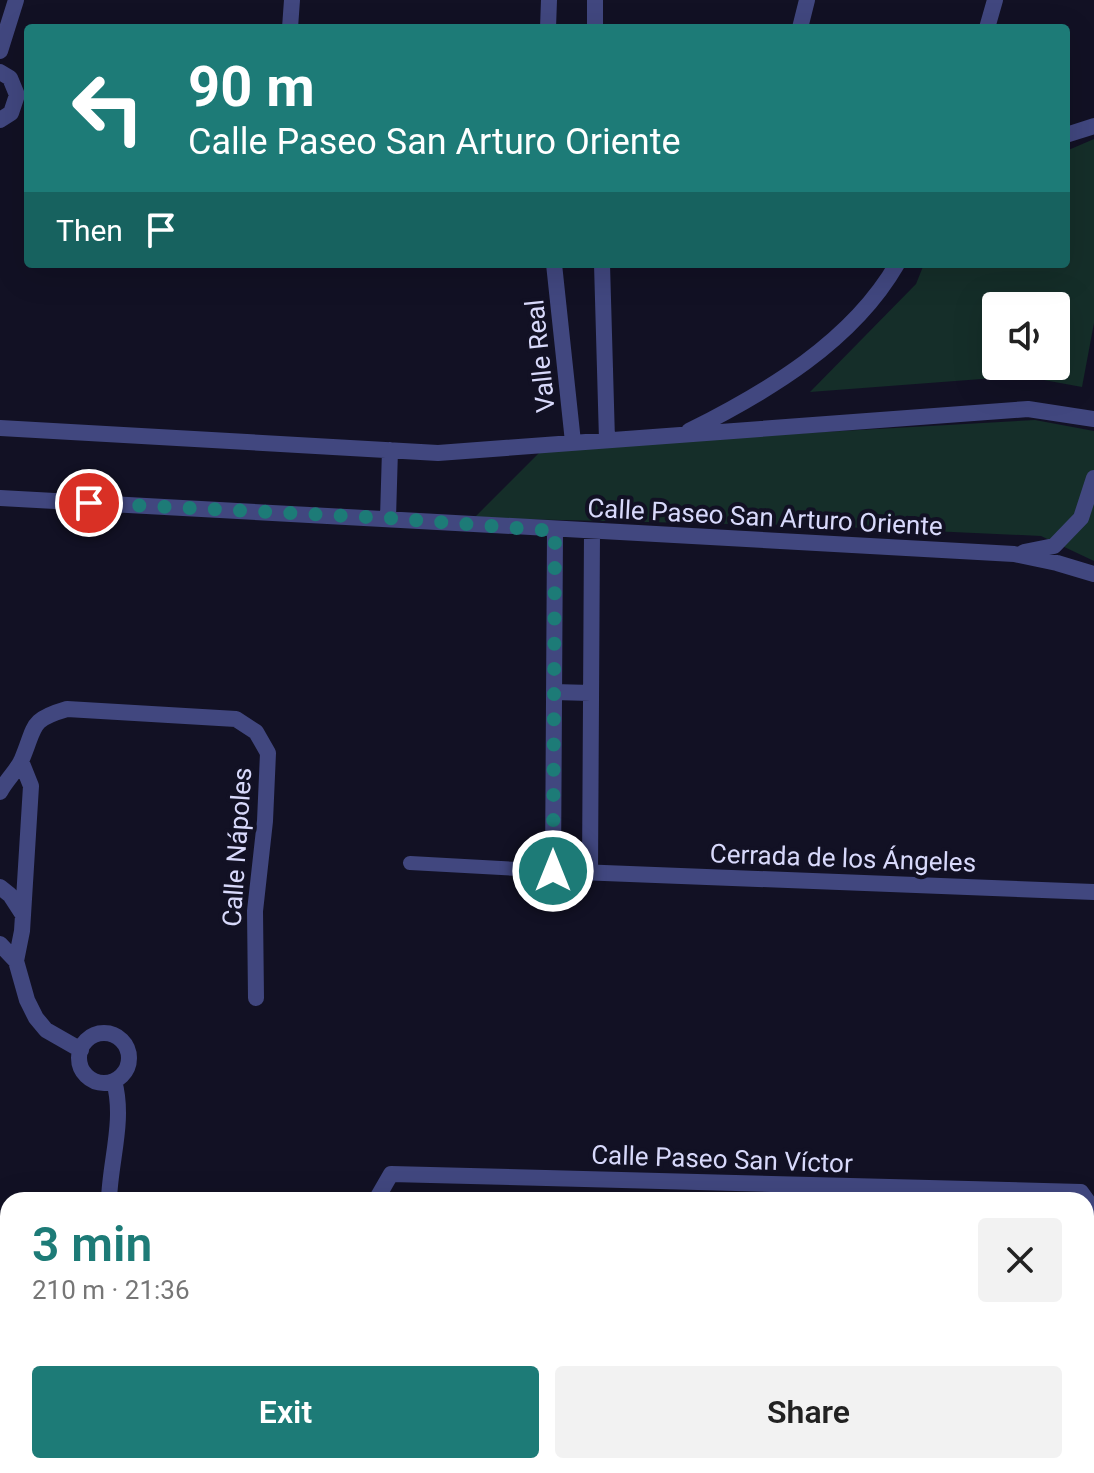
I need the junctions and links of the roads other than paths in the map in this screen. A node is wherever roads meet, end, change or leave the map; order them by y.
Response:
1 (16, 0) edge
2 (292, 0) edge
3 (549, 0) edge
4 (595, 0) edge
5 (807, 0) edge
6 (995, 0) edge
7 (290, 24) edge
8 (548, 24) edge
9 (595, 24) edge
10 (801, 24) edge
11 (988, 24) edge
12 (0, 51) edge
13 (0, 72) edge
14 (0, 120) edge
15 (1094, 126) edge
16 (1070, 134) edge
17 (554, 268) edge
18 (602, 268) edge
19 (895, 268) edge
20 (1094, 419) edge
21 (0, 428) edge
22 (682, 435) junction
23 (607, 440) junction
24 (573, 442) junction
25 (390, 450) junction
26 (1094, 478) edge
27 (0, 498) edge
28 (388, 518) junction
29 (555, 531) junction
30 (592, 532) junction
31 (1014, 554) junction
32 (1094, 574) edge
33 (554, 692) junction
34 (591, 693) junction
35 (21, 761) junction
36 (0, 792) edge
37 (410, 863) dead end
38 (553, 871) junction
39 (590, 872) junction
40 (0, 887) edge
41 (1094, 892) edge
42 (23, 915) junction
43 (0, 944) edge
44 (16, 961) junction
45 (256, 998) dead end
46 (81, 1050) junction
47 (114, 1081) junction
48 (109, 1192) edge
49 (381, 1192) edge
50 (1081, 1192) edge

1 - 12 street
2 - 7 street
3 - 8 street
4 - 9 street
5 - 10 street
6 - 11 street
13 - 14 street
15 - 16 street
17 - 24 street, Valle Real
18 - 23 street
19 - 22 street
20 - 22 street
21 - 25 street
22 - 23 street
23 - 24 street
24 - 25 street
25 - 28 street
26 - 31 street
27 - 28 street, Calle Paseo San Arturo Oriente
28 - 29 street, Calle Paseo San Arturo Oriente
29 - 30 street, Calle Paseo San Arturo Oriente
29 - 33 street
30 - 31 street, Calle Paseo San Arturo Oriente
30 - 34 street
31 - 32 street, Calle Paseo San Arturo Oriente
33 - 34 street
33 - 38 street
34 - 39 street
35 - 36 street, Calle Nápoles
35 - 42 street
35 - 45 street, Calle Nápoles
37 - 38 lane
38 - 39 street, Cerrada de los Ángeles
39 - 41 street, Cerrada de los Ángeles
40 - 42 street
42 - 44 street
43 - 44 street
44 - 46 street
46 - 47 street
46 - 47 street
47 - 48 street
49 - 50 street, Calle Paseo San Víctor

